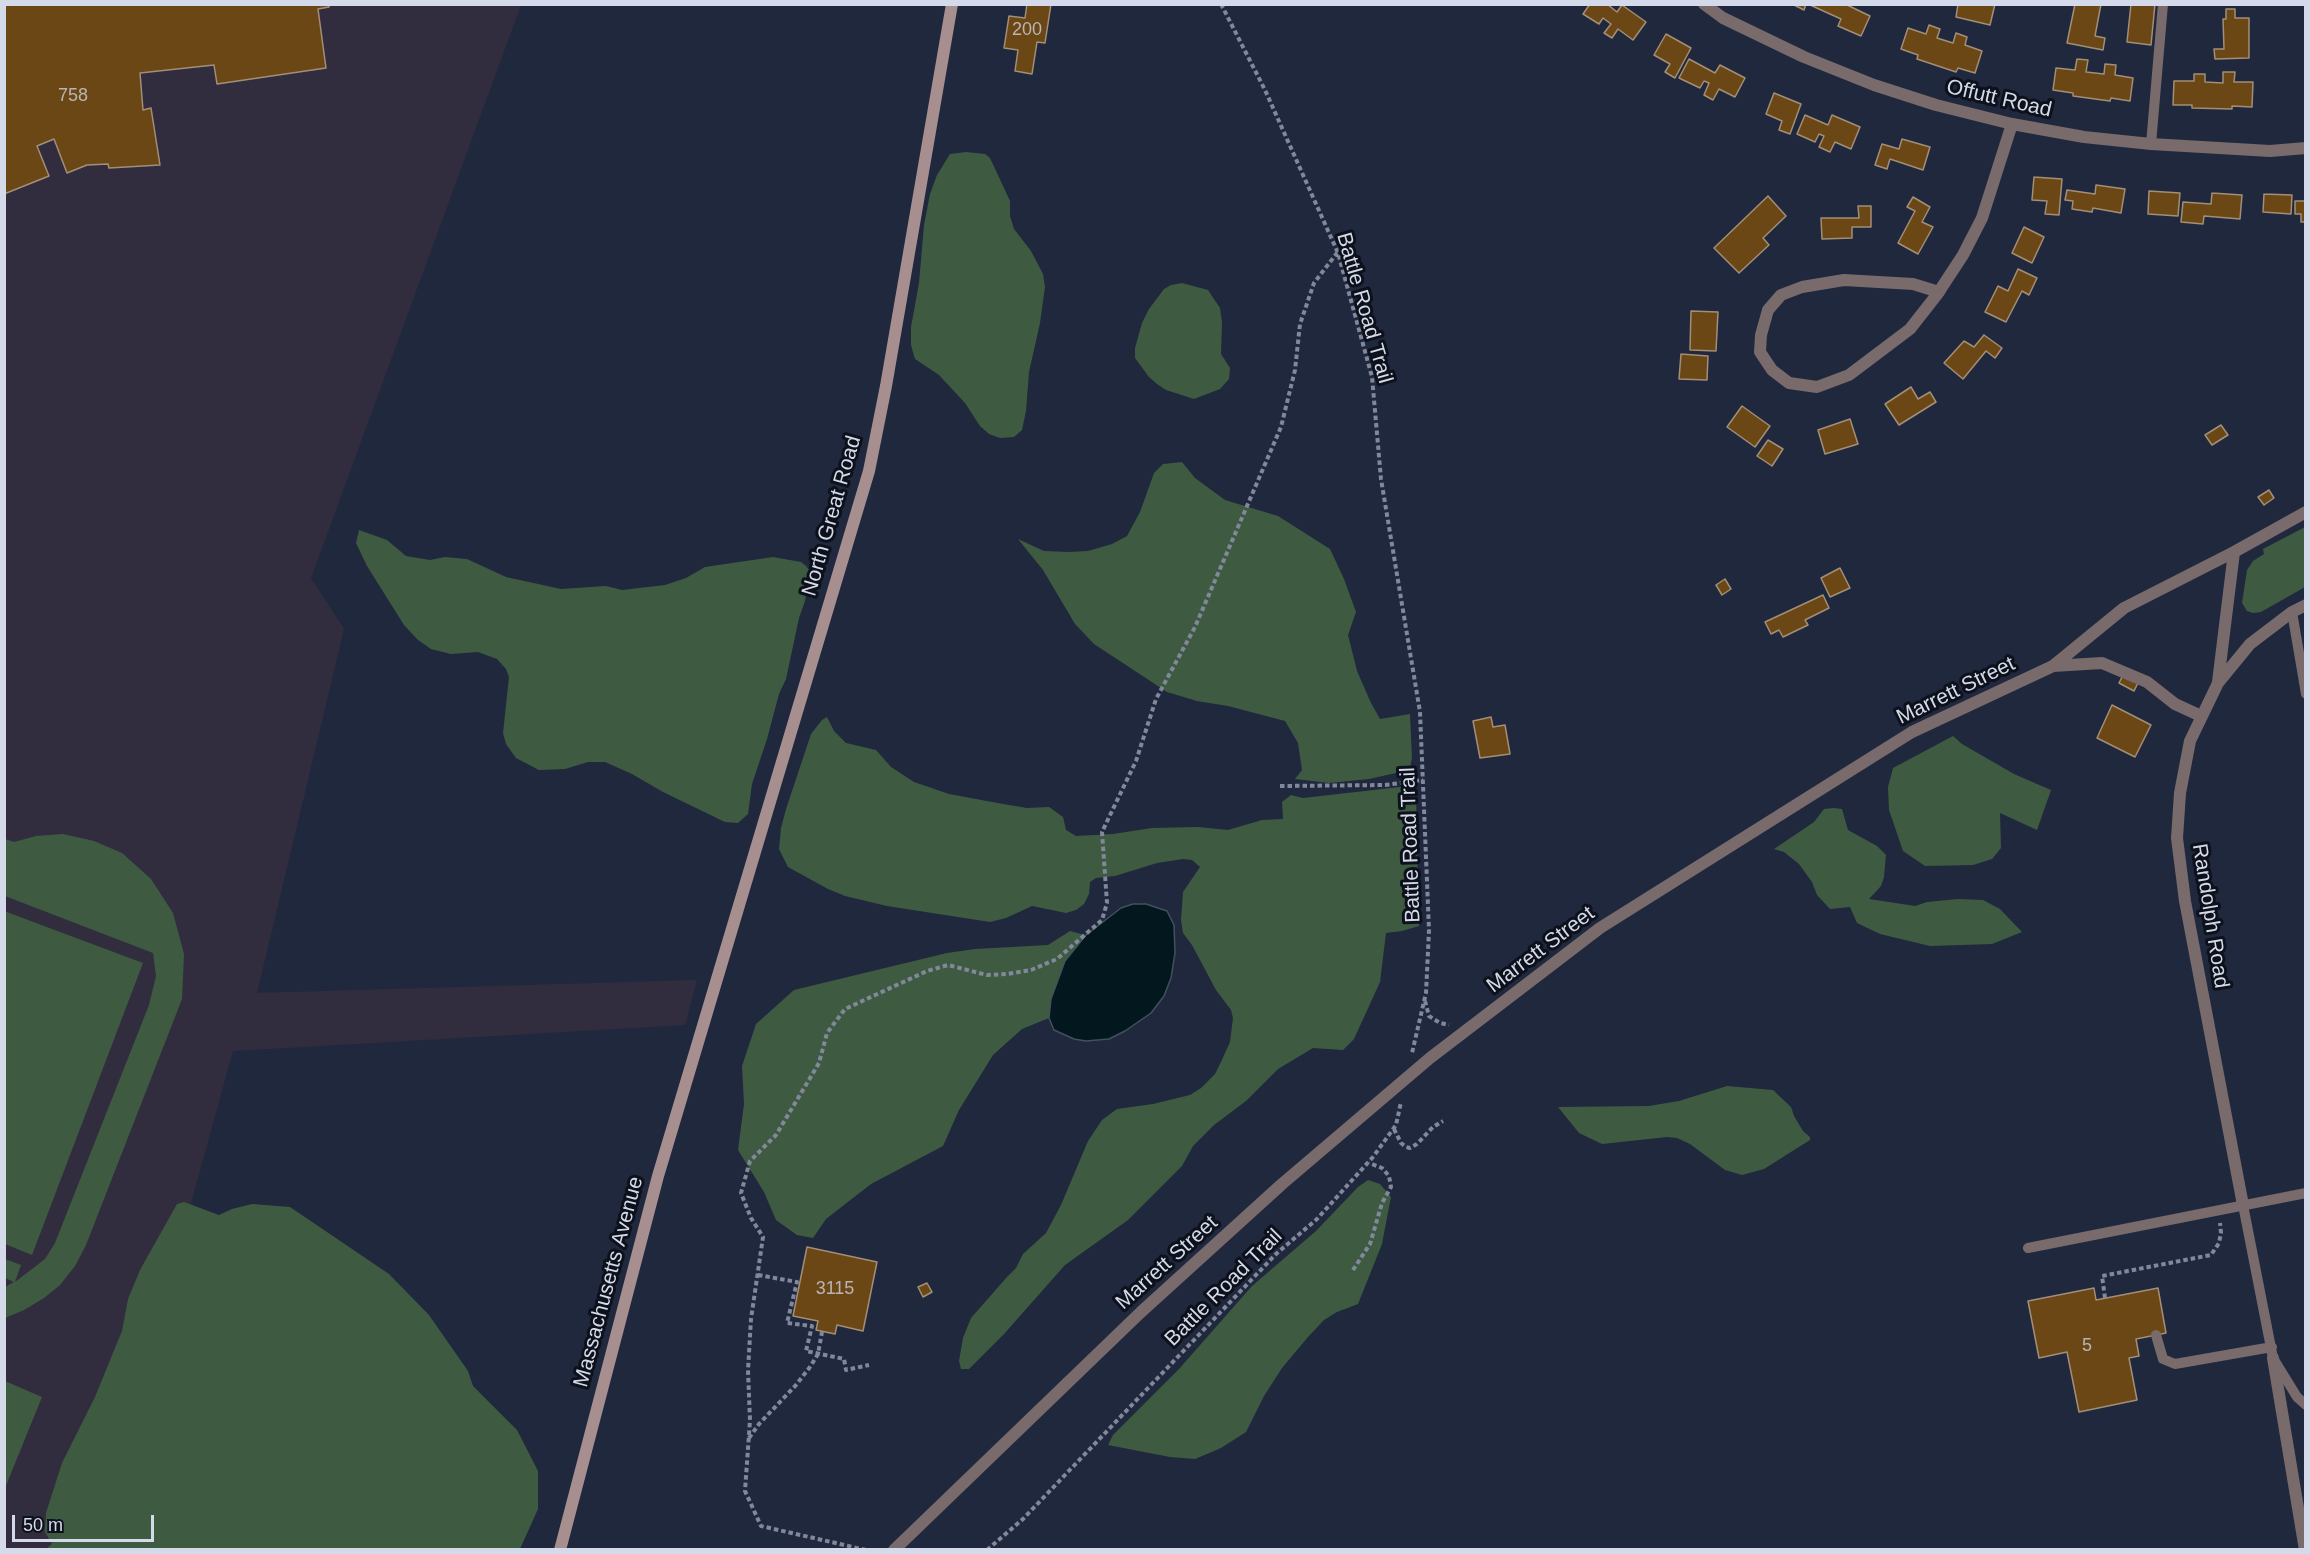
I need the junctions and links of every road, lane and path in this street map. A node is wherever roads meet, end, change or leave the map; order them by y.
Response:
1 (952, 4) edge
2 (1221, 4) edge
3 (1704, 4) edge
4 (2163, 4) edge
5 (2012, 124) junction
6 (2151, 144) junction
7 (2306, 148) edge
8 (1338, 253) junction
9 (1939, 292) junction
10 (2306, 512) edge
11 (2234, 552) junction
12 (2306, 605) edge
13 (2292, 612) junction
14 (2053, 666) junction
15 (2218, 683) junction
16 (2306, 694) edge
17 (2201, 716) junction
18 (1423, 780) junction
19 (1280, 786) dead end
20 (1425, 997) junction
21 (702, 1026) joint
22 (1472, 1027) junction
23 (1407, 1077) junction
24 (1443, 1121) dead end
25 (1394, 1129) junction
26 (1369, 1163) junction
27 (2306, 1193) edge
28 (2243, 1206) junction
29 (2217, 1211) junction
30 (2028, 1248) dead end
31 (1353, 1270) dead end
32 (758, 1275) junction
33 (2105, 1298) dead end
34 (822, 1332) dead end
35 (2156, 1335) dead end
36 (2272, 1353) junction
37 (818, 1354) junction
38 (869, 1365) dead end
39 (2306, 1404) edge
40 (749, 1438) junction
41 (560, 1550) edge
42 (866, 1550) edge
43 (894, 1550) edge
44 (987, 1550) edge
45 (2305, 1550) edge

1 - 21 main road, North Great Road
2 - 8 path, Battle Road Trail
3 - 5 street, Offutt Road
4 - 6 lane
5 - 6 street, Offutt Road
5 - 9 street
6 - 7 street, Offutt Road
8 - 18 path, Battle Road Trail
8 - 32 path
9 - 9 street
10 - 11 street, Marrett Street
11 - 14 street, Marrett Street
11 - 15 street
12 - 13 street, Randolph Road
13 - 15 street, Randolph Road
13 - 16 lane
14 - 17 street
14 - 22 street, Marrett Street
15 - 17 street, Randolph Road
17 - 28 street, Randolph Road
18 - 19 path
18 - 20 path, Battle Road Trail
20 - 22 path
20 - 23 path, Battle Road Trail
21 - 41 main road, Massachusetts Avenue
22 - 23 street, Marrett Street
23 - 25 path, Battle Road Trail
23 - 43 street, Marrett Street
24 - 25 path
25 - 26 path, Battle Road Trail
26 - 31 path
26 - 44 path, Battle Road Trail
27 - 28 lane
28 - 29 lane
28 - 36 lane
29 - 30 lane
29 - 33 path
32 - 37 path
32 - 40 path
34 - 37 path
35 - 36 lane
36 - 39 lane
36 - 45 street
37 - 38 path
37 - 40 path
40 - 42 path

